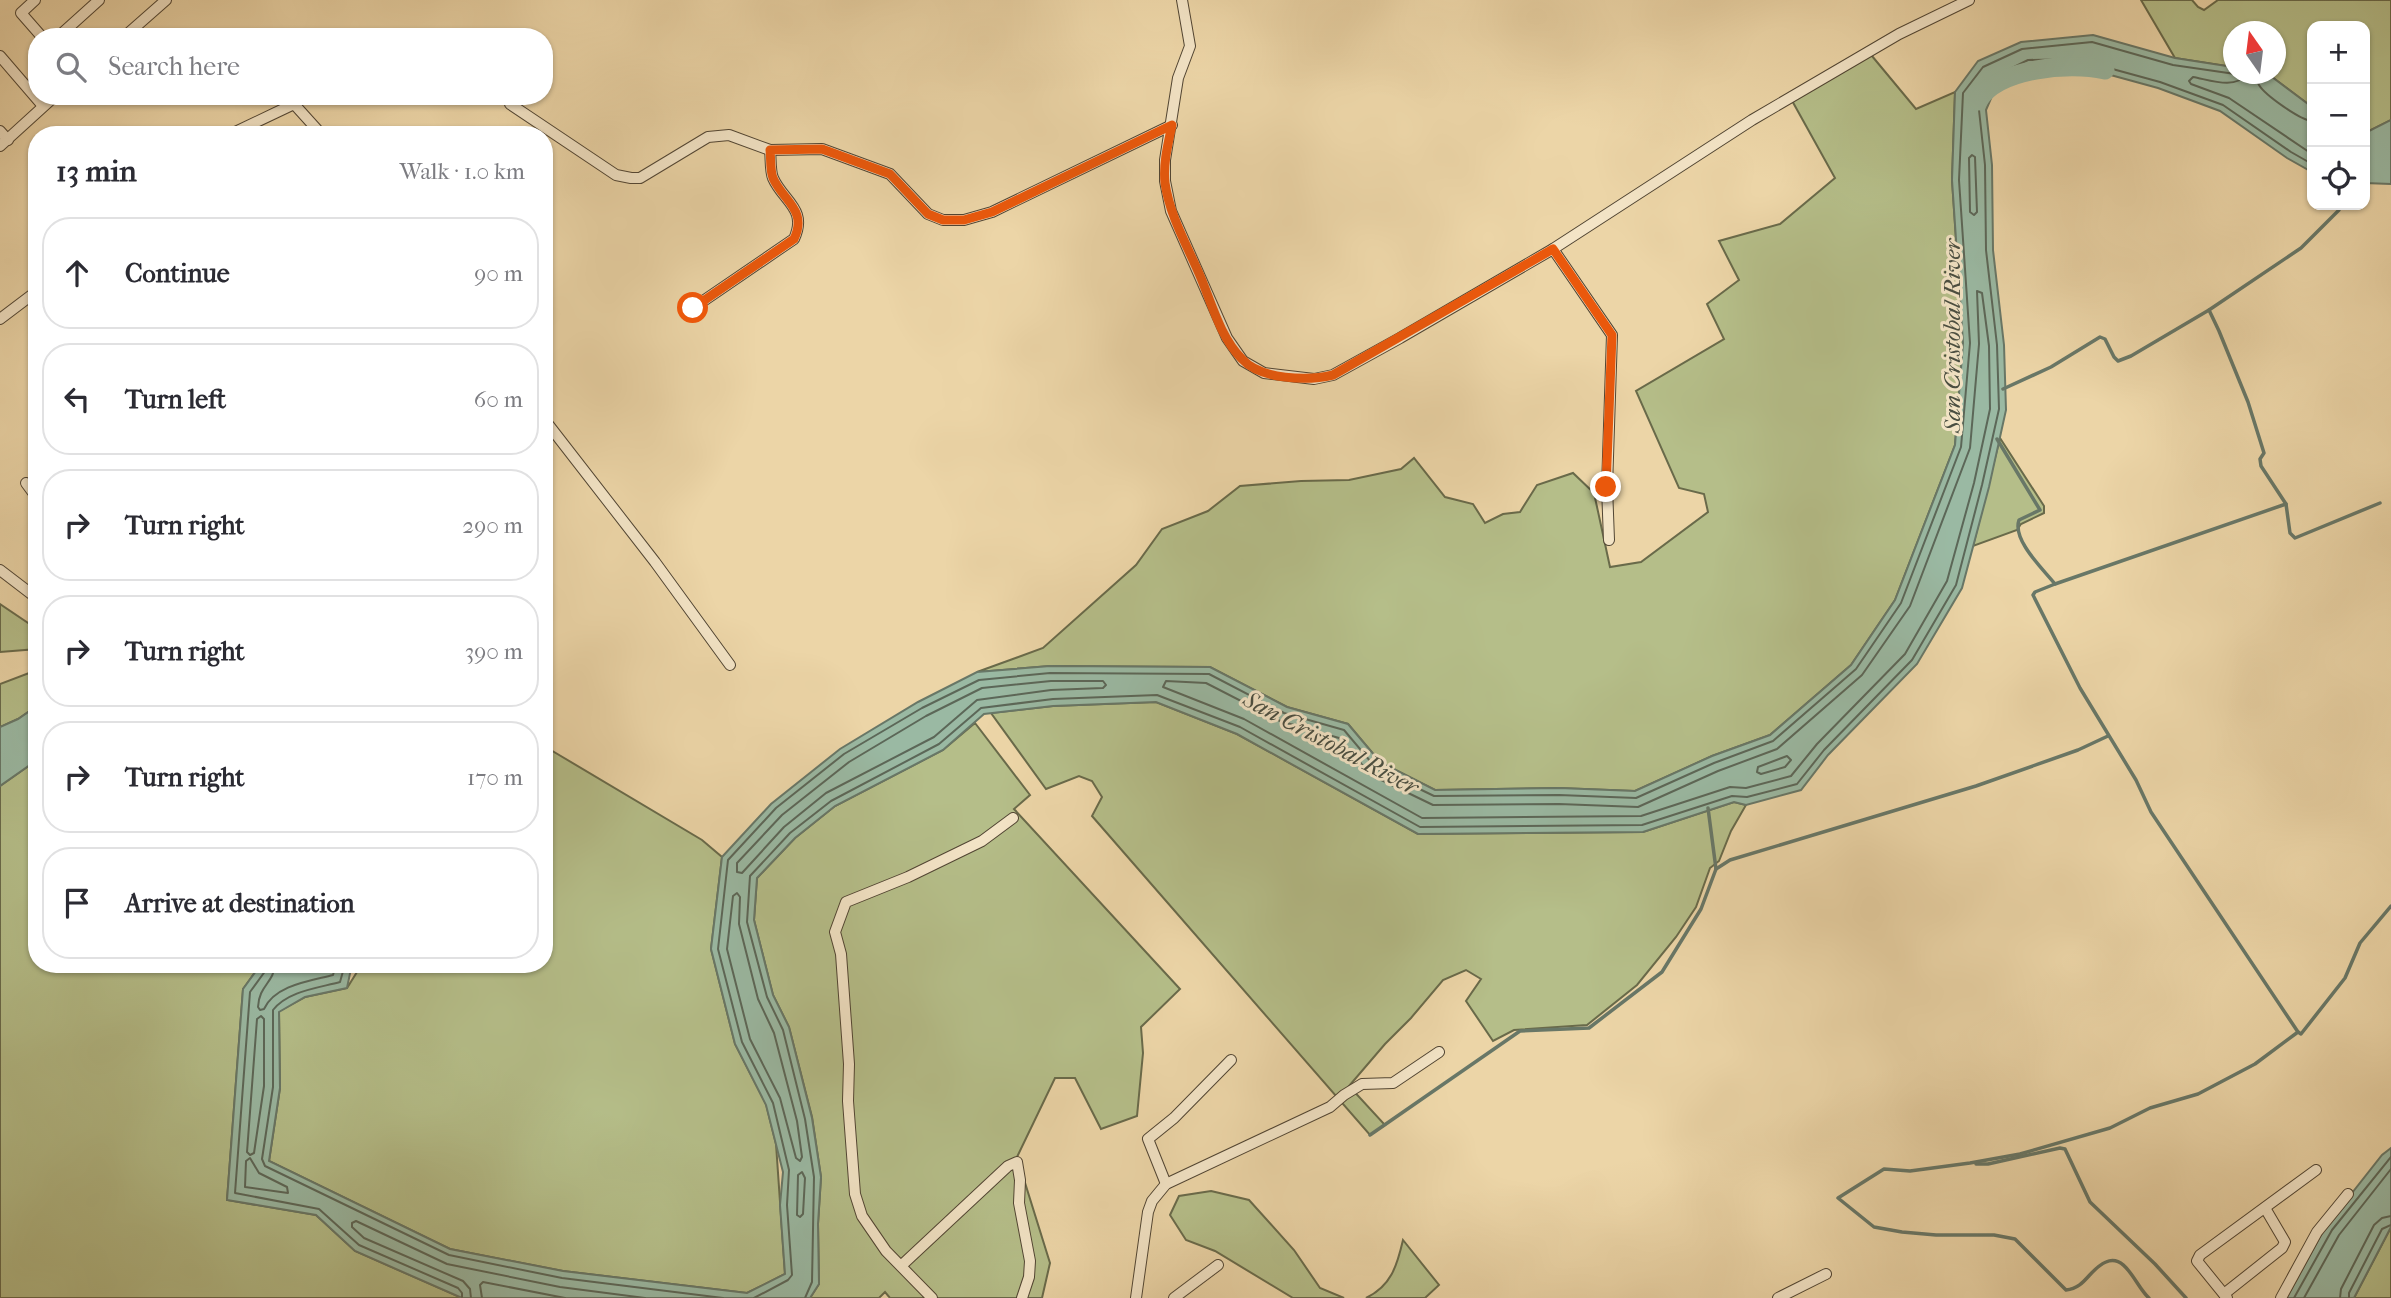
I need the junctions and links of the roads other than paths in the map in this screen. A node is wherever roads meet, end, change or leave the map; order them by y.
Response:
1 (35, 0) edge
2 (99, 0) edge
3 (166, 0) edge
4 (1182, 0) edge
5 (1969, 0) edge
6 (34, 28) edge
7 (68, 28) edge
8 (134, 28) edge
9 (0, 56) edge
10 (28, 89) edge
11 (292, 105) edge
12 (295, 105) edge
13 (511, 105) edge
14 (43, 106) edge
15 (1172, 125) junction
16 (248, 126) edge
17 (314, 126) edge
18 (543, 126) edge
19 (0, 131) edge
20 (553, 133) edge
21 (4, 143) edge
22 (770, 150) junction
23 (1553, 249) junction
24 (28, 297) edge
25 (693, 308) dead end
26 (0, 319) edge
27 (553, 431) edge
28 (26, 483) dead end
29 (28, 486) edge
30 (1609, 540) dead end
31 (0, 570) edge
32 (28, 594) edge
33 (730, 665) dead end
34 (1013, 818) dead end
35 (1439, 1052) dead end
36 (1231, 1060) dead end
37 (2316, 1170) dead end
38 (1166, 1184) junction
39 (2348, 1194) dead end
40 (2265, 1208) junction
41 (902, 1265) junction
42 (1218, 1265) dead end
43 (1826, 1274) dead end
44 (2226, 1296) edge
45 (932, 1298) edge
46 (1023, 1298) edge
47 (1136, 1298) edge
48 (1174, 1298) edge
49 (1778, 1298) edge
50 (2281, 1298) edge

1 - 6 street
2 - 7 street
3 - 8 street
4 - 15 street
5 - 23 street
9 - 10 street
11 - 16 street
12 - 17 street
13 - 18 street
14 - 21 street
15 - 22 street
15 - 23 street
19 - 21 street
20 - 22 street
22 - 25 street
23 - 30 street
24 - 26 street
27 - 33 street
28 - 29 street
31 - 32 street
34 - 41 street
35 - 38 street
36 - 38 street
37 - 40 street
38 - 47 street
39 - 50 street
40 - 44 street
40 - 44 street
41 - 45 street
41 - 46 street
42 - 48 street
43 - 49 street

